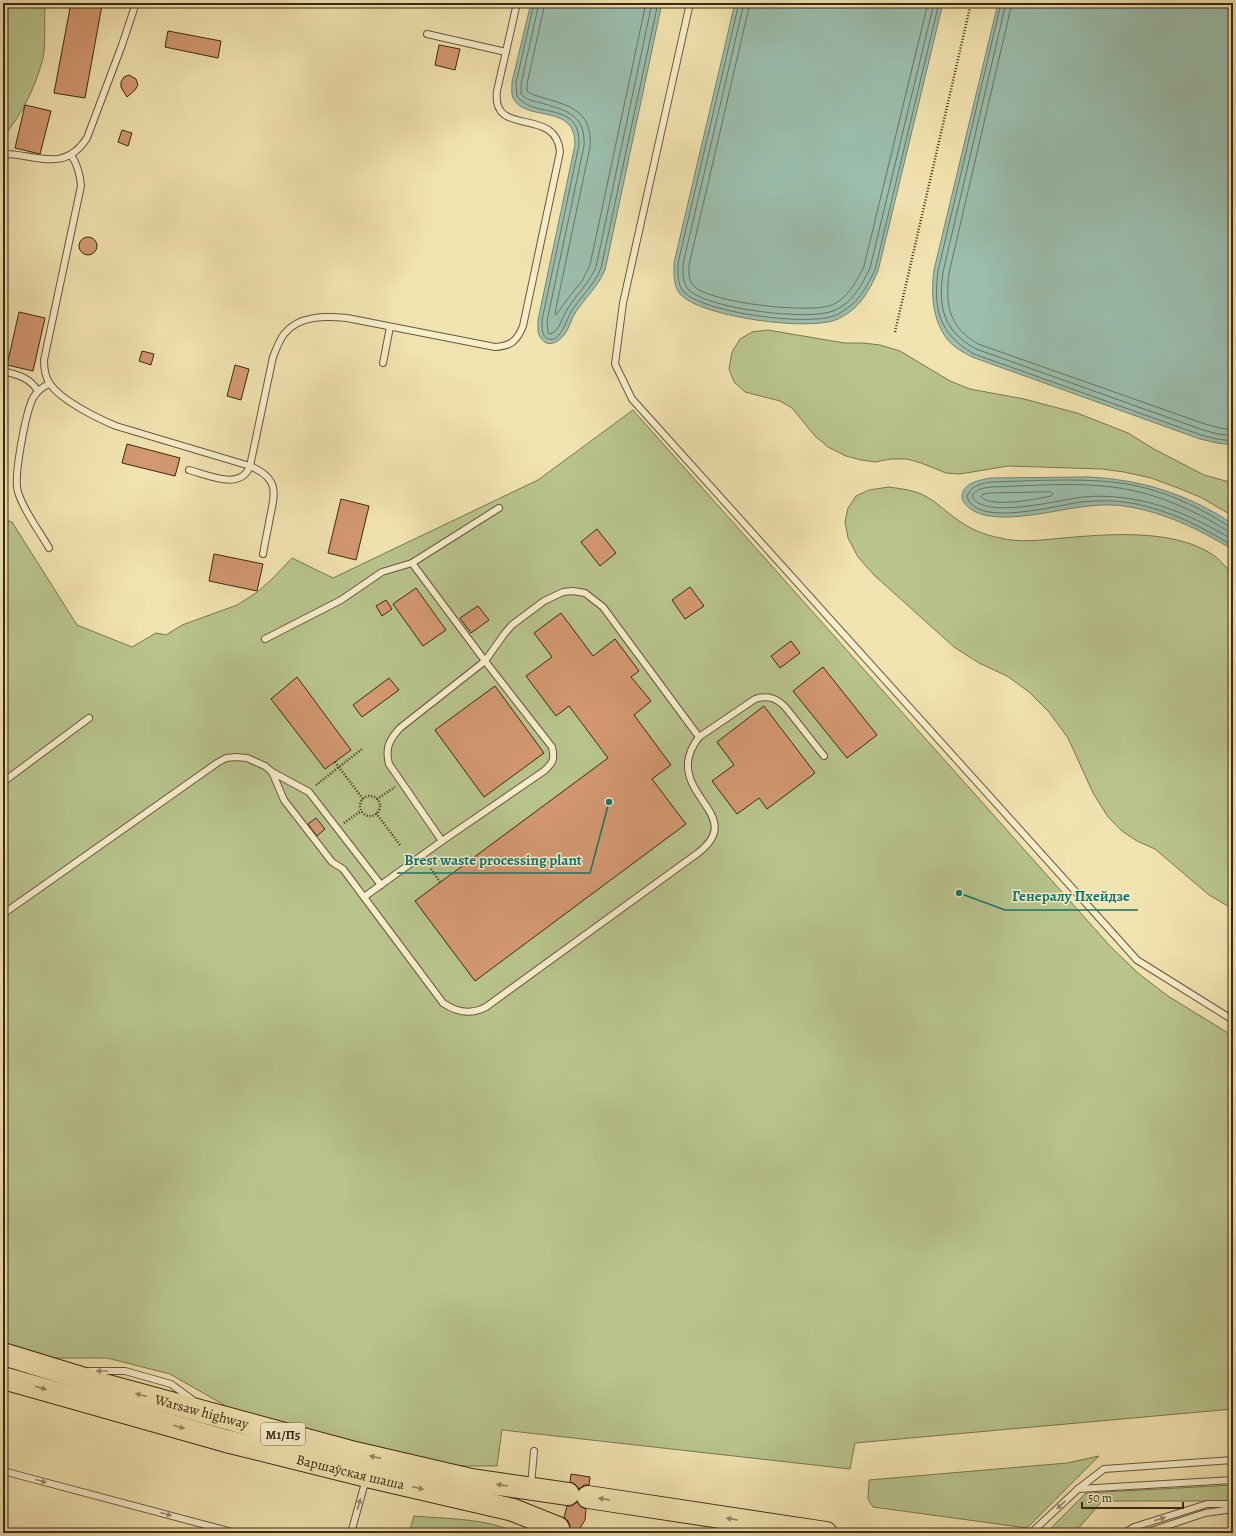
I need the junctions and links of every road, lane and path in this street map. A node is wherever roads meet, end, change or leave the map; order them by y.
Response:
1 (136, 3) edge
2 (517, 3) edge
3 (690, 3) edge
4 (971, 3) edge
5 (427, 34) dead end
6 (506, 52) junction
7 (3, 155) edge
8 (71, 155) junction
9 (390, 327) junction
10 (895, 332) dead end
11 (383, 363) dead end
12 (3, 371) edge
13 (49, 384) junction
14 (38, 391) junction
15 (250, 466) junction
16 (189, 470) dead end
17 (499, 508) dead end
18 (49, 548) dead end
19 (263, 554) dead end
20 (412, 563) junction
21 (265, 639) dead end
22 (484, 661) junction
23 (89, 718) dead end
24 (699, 737) junction
25 (362, 749) dead end
26 (824, 756) dead end
27 (334, 762) dead end
28 (338, 767) junction
29 (272, 772) junction
30 (3, 782) edge
31 (401, 782) junction
32 (316, 785) dead end
33 (363, 799) junction
34 (377, 799) junction
35 (376, 813) junction
36 (442, 841) junction
37 (400, 845) dead end
38 (431, 869) dead end
39 (440, 882) dead end
40 (381, 885) junction
41 (364, 897) junction
42 (3, 914) edge
43 (1233, 1020) edge
44 (3, 1354) edge
45 (3, 1378) edge
46 (534, 1451) dead end
47 (1233, 1460) edge
48 (3, 1471) edge
49 (367, 1476) junction
50 (1233, 1480) edge
51 (1078, 1489) junction
52 (522, 1499) junction
53 (1233, 1504) edge
54 (1233, 1509) edge
55 (558, 1528) dead end
56 (236, 1533) edge
57 (351, 1533) edge
58 (826, 1533) edge
59 (1031, 1533) edge
60 (1124, 1533) edge
61 (1145, 1533) edge

1 - 8 lane
2 - 6 lane
3 - 43 lane
4 - 10 path
5 - 6 lane
6 - 9 lane
7 - 8 lane
8 - 13 lane
9 - 11 lane
9 - 15 lane
12 - 14 lane
13 - 14 lane
13 - 15 lane
14 - 18 lane
15 - 16 lane
15 - 19 lane
17 - 20 lane
20 - 21 lane
20 - 22 lane
22 - 24 lane
22 - 31 lane
22 - 36 lane
23 - 30 lane
24 - 26 lane
24 - 41 lane
25 - 28 path
27 - 28 path
28 - 32 path
28 - 33 path
29 - 40 lane
29 - 41 lane
29 - 42 lane
31 - 34 path
31 - 36 lane
33 - 34 path
33 - 35 path
34 - 35 path
35 - 37 path
36 - 40 lane
38 - 39 path
40 - 41 lane
52 -> 44 highway, Warsaw highway / М1/П5
45 -> 49 highway, Варшаўская шаша / М1/П5
46 - 52 lane
47 - 51 lane
48 -> 56 lane
49 -> 52 highway, Варшаўская шаша / М1/П5
57 -> 49 lane
50 - 51 lane
51 -> 59 lane
52 - 55 highway, Варшаўская шаша / М1/П5
58 -> 52 highway, Warsaw highway / М1/П5
60 -> 53 lane
54 - 61 lane

